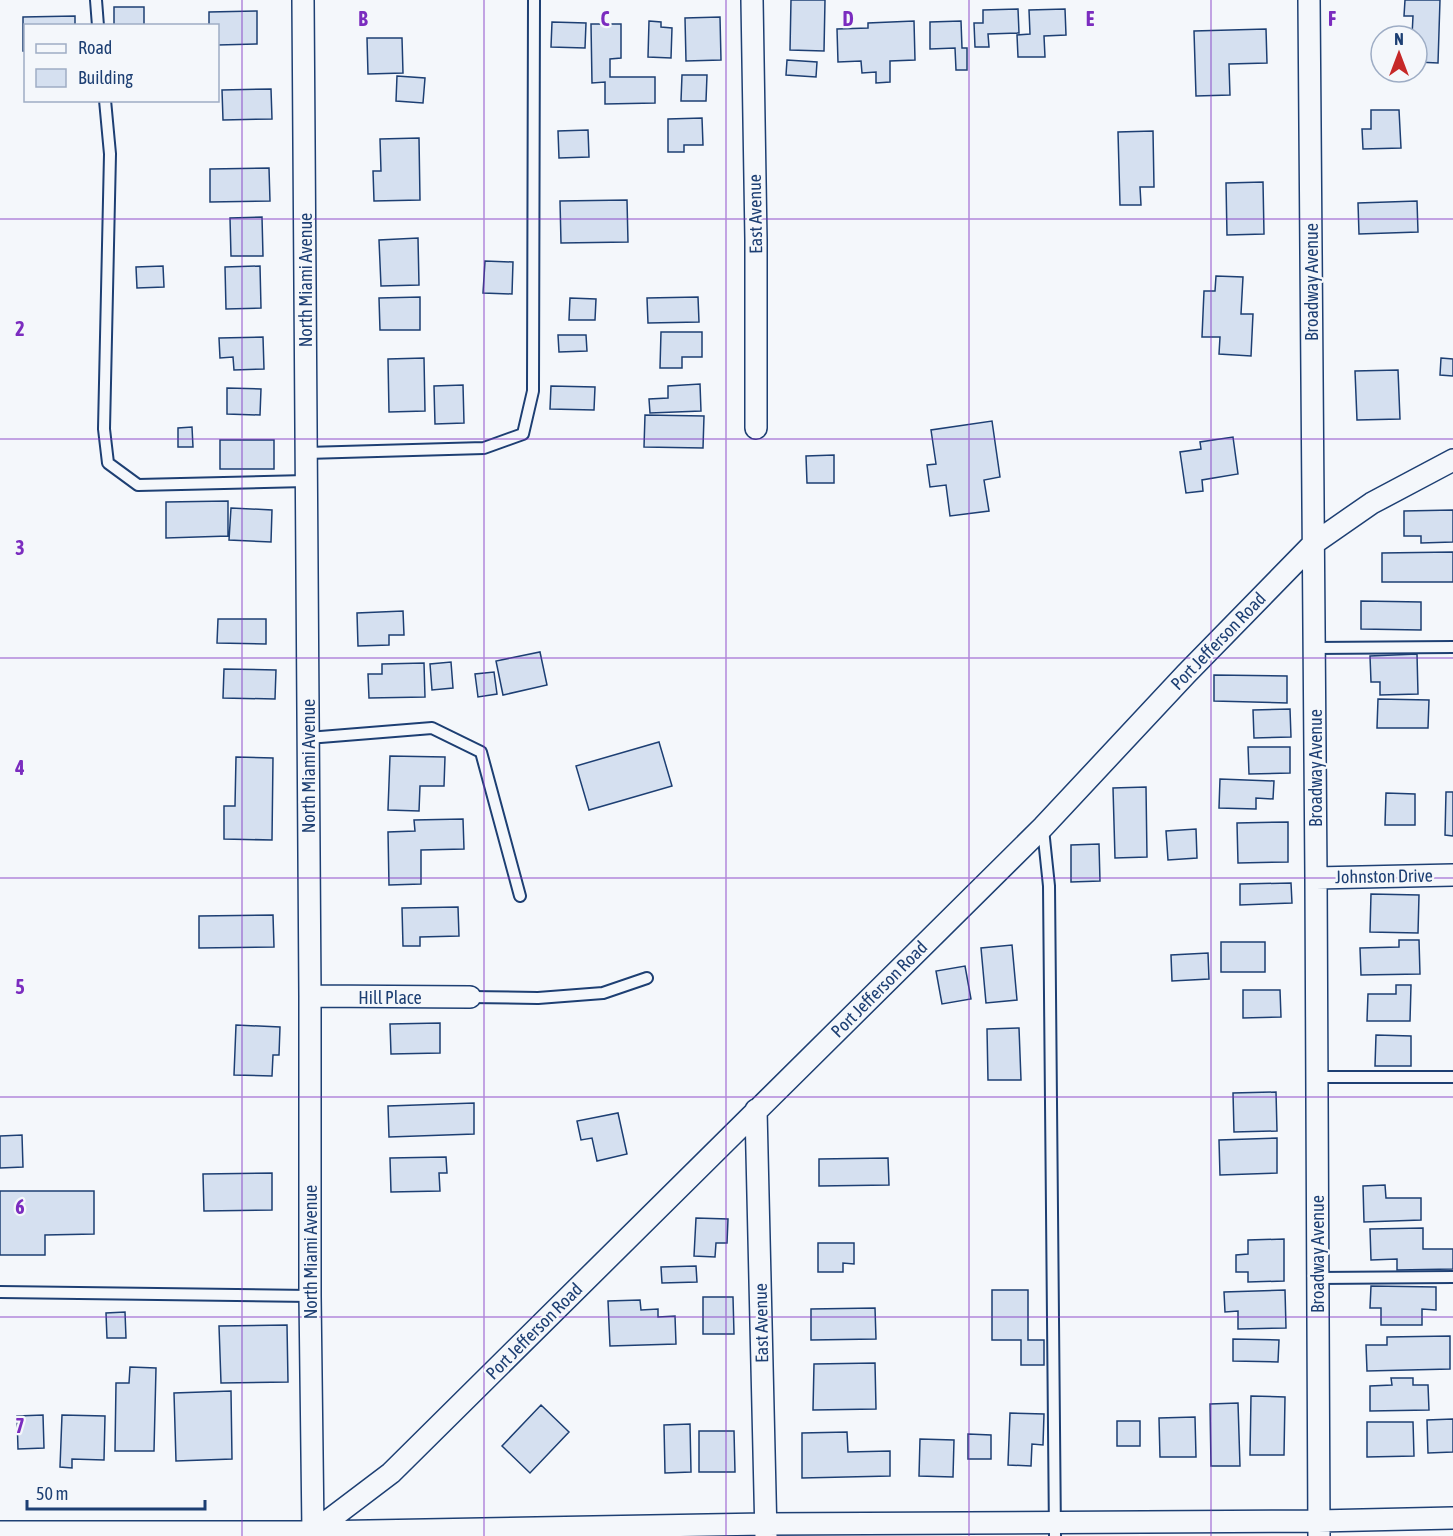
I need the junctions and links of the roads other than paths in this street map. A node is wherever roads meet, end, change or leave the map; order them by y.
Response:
1 (96, 0) edge
2 (303, 0) edge
3 (534, 0) edge
4 (752, 0) edge
5 (1309, 0) edge
6 (98, 24) edge
7 (105, 102) edge
8 (756, 428) dead end
9 (306, 453) junction
10 (1453, 460) edge
11 (306, 482) junction
12 (1313, 544) junction
13 (1453, 647) edge
14 (1314, 648) junction
15 (308, 738) junction
16 (1043, 827) junction
17 (1453, 874) edge
18 (1316, 878) junction
19 (520, 896) dead end
20 (647, 978) dead end
21 (310, 996) junction
22 (470, 997) joint
23 (1316, 1077) junction
24 (1453, 1077) edge
25 (756, 1110) junction
26 (1453, 1277) edge
27 (1317, 1278) junction
28 (0, 1292) edge
29 (310, 1296) junction
30 (1453, 1518) edge
31 (1318, 1528) edge
32 (1054, 1529) edge
33 (765, 1530) edge
34 (0, 1532) edge
35 (545, 1532) edge
36 (73, 1534) edge
37 (313, 1535) edge

1 - 6 lane
2 - 9 street, North Miami Avenue
3 - 9 lane
4 - 8 street, East Avenue
5 - 12 street, Broadway Avenue
7 - 11 lane
9 - 11 street, North Miami Avenue
10 - 12 street, Port Jefferson Road
11 - 15 street, North Miami Avenue
12 - 14 street, Broadway Avenue
12 - 16 street, Port Jefferson Road
13 - 14 lane
14 - 18 street, Broadway Avenue
15 - 19 lane
15 - 21 street, North Miami Avenue
16 - 25 street, Port Jefferson Road
16 - 32 lane
17 - 18 street, Johnston Drive
18 - 23 street, Broadway Avenue
20 - 22 lane
21 - 22 street, Hill Place
21 - 29 street, North Miami Avenue
23 - 24 lane
23 - 27 street, Broadway Avenue
25 - 33 street, East Avenue
25 - 37 street, Port Jefferson Road
26 - 27 lane
27 - 31 street, Broadway Avenue
28 - 29 lane
29 - 37 street, North Miami Avenue
30 - 31 street
31 - 32 street
32 - 33 street
33 - 35 street
34 - 36 street
35 - 37 street
36 - 37 street

